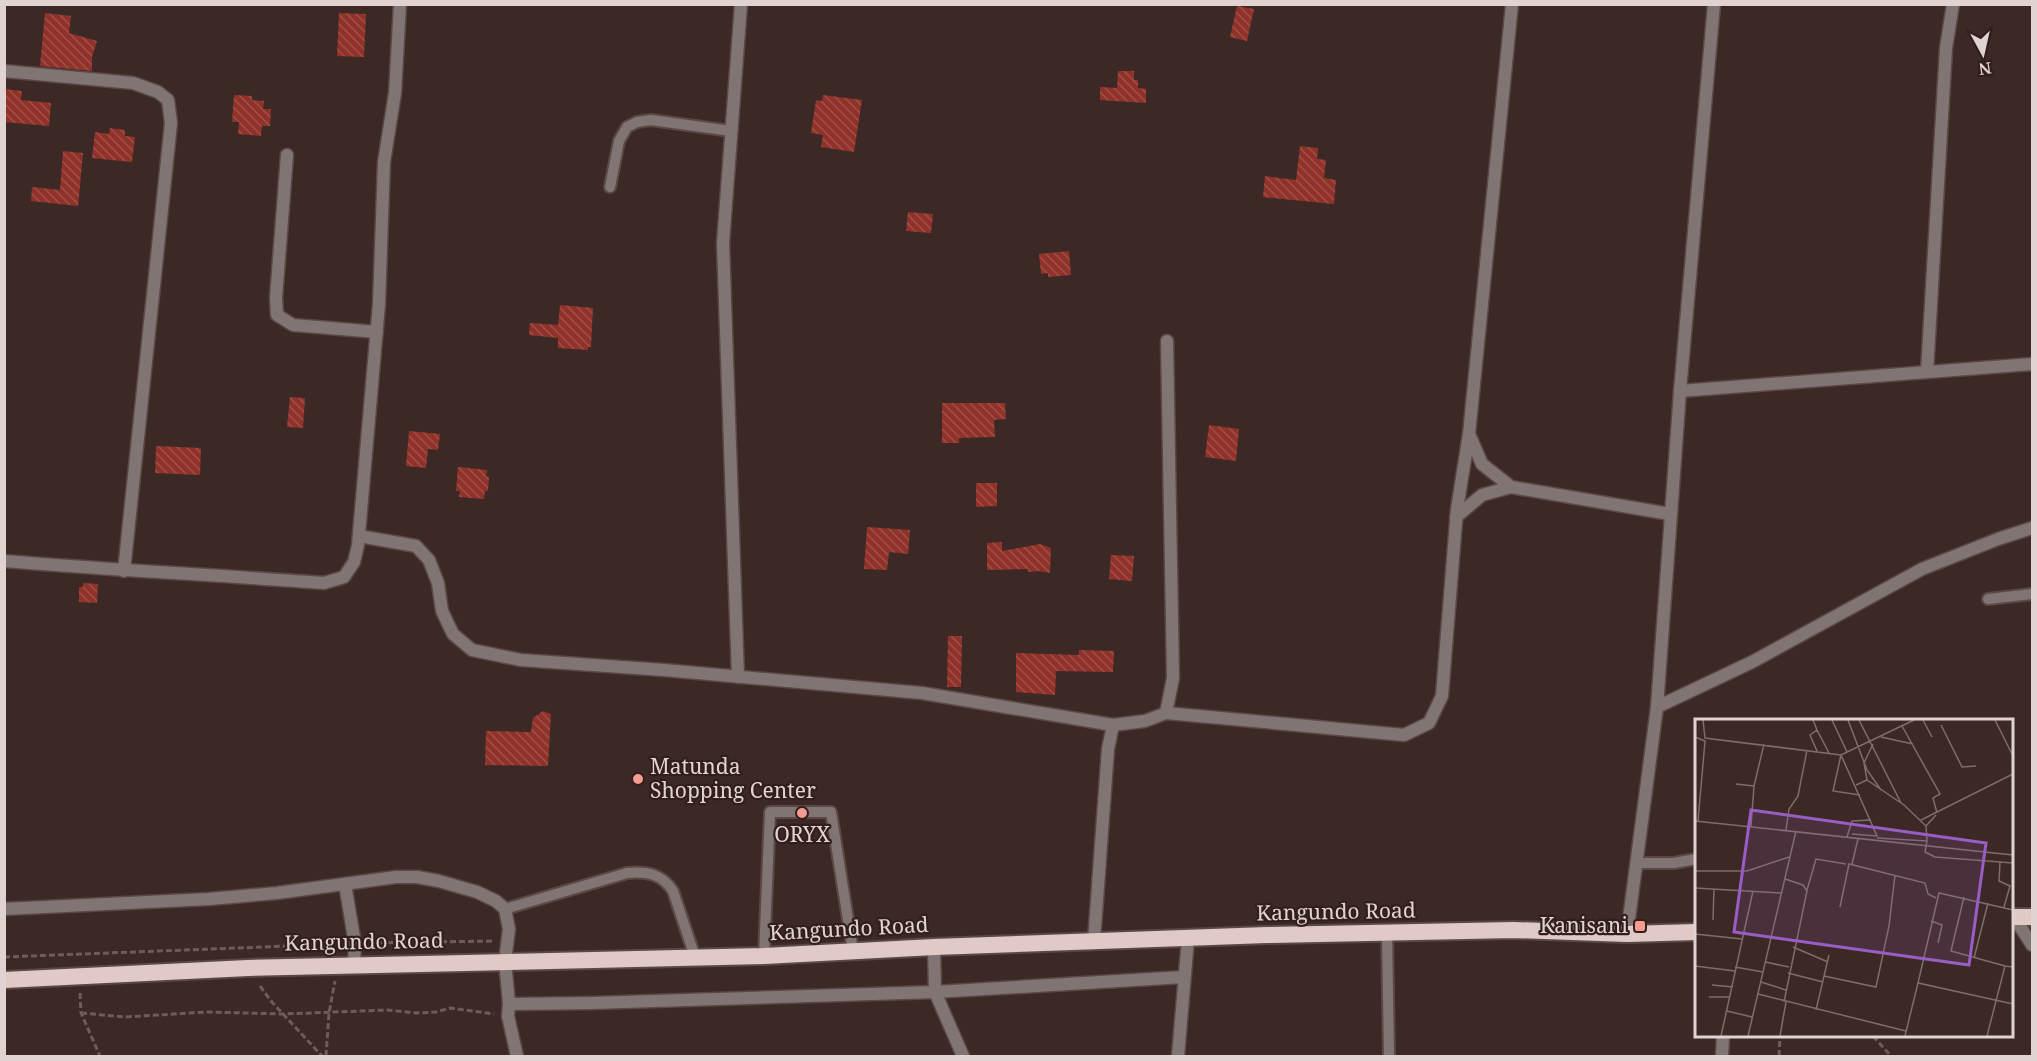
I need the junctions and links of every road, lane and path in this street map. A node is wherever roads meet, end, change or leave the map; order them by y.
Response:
1 (400, 4) edge
2 (741, 4) edge
3 (1512, 4) edge
4 (1714, 4) edge
5 (1953, 4) edge
6 (4, 70) edge
7 (731, 131) junction
8 (287, 155) dead end
9 (610, 187) dead end
10 (376, 332) junction
11 (1167, 341) dead end
12 (2032, 364) edge
13 (1927, 372) junction
14 (1680, 391) junction
15 (1469, 434) junction
16 (1511, 488) junction
17 (1670, 514) junction
18 (1456, 517) junction
19 (2032, 528) edge
20 (359, 536) junction
21 (4, 561) edge
22 (124, 571) junction
23 (2032, 594) edge
24 (1988, 599) dead end
25 (738, 676) junction
26 (1657, 707) junction
27 (1166, 713) junction
28 (1113, 725) junction
29 (1695, 859) edge
30 (1636, 863) junction
31 (345, 884) junction
32 (4, 909) edge
33 (505, 909) junction
34 (2032, 916) edge
35 (2013, 917) edge
36 (1695, 932) edge
37 (1387, 933) junction
38 (1627, 934) junction
39 (1188, 939) junction
40 (506, 940) junction
41 (1094, 941) junction
42 (355, 944) junction
43 (2032, 945) edge
44 (934, 947) junction
45 (853, 951) junction
46 (764, 956) junction
47 (4, 957) edge
48 (695, 957) junction
49 (506, 961) junction
50 (346, 965) junction
51 (248, 968) junction
52 (80, 975) junction
53 (1184, 977) junction
54 (4, 980) edge
55 (935, 992) junction
56 (508, 1010) junction
57 (81, 1013) junction
58 (329, 1013) junction
59 (283, 1014) junction
60 (1723, 1037) edge
61 (1780, 1037) edge
62 (1875, 1037) edge
63 (100, 1056) edge
64 (324, 1056) edge
65 (517, 1056) edge
66 (963, 1056) edge
67 (1178, 1056) edge
68 (1389, 1056) edge
69 (1722, 1056) edge
70 (1779, 1056) edge
71 (1891, 1056) edge

1 - 10 street
2 - 7 street
3 - 15 street
4 - 14 street
5 - 13 street
6 - 22 street
7 - 9 lane
7 - 25 street
8 - 10 street
10 - 20 street
11 - 27 street
12 - 13 street
13 - 14 street
14 - 17 street
15 - 16 street
15 - 18 street
16 - 17 street
16 - 18 street
17 - 26 street
18 - 27 street
19 - 26 street
20 - 22 street
20 - 25 street
21 - 22 street
23 - 24 lane
25 - 28 street
26 - 30 street
27 - 28 street
28 - 41 street
29 - 30 lane
30 - 38 street
31 - 32 street
31 - 33 street
31 - 42 street
33 - 40 street
33 - 48 lane
34 - 35 highway
35 - 43 street
36 - 38 highway, Kangundo Road
37 - 38 highway, Kangundo Road
37 - 39 highway, Kangundo Road
37 - 68 lane
39 - 41 highway, Kangundo Road
39 - 53 street
40 - 42 path
40 - 49 street
41 - 44 highway, Kangundo Road
42 - 47 path
42 - 50 street
44 - 45 highway, Kangundo Road
44 - 55 street
45 - 46 highway, Kangundo Road
45 - 46 lane
46 - 48 highway, Kangundo Road
48 - 49 highway, Kangundo Road
49 - 50 highway, Kangundo Road
49 - 56 street
50 - 51 highway, Kangundo Road
50 - 58 path
51 - 52 highway, Kangundo Road
51 - 59 path
52 - 54 highway, Kangundo Road
52 - 57 path
53 - 55 street
53 - 67 street
55 - 56 street
55 - 66 street
56 - 58 path
56 - 65 street
57 - 59 path
57 - 63 path
58 - 59 path
58 - 64 path
59 - 64 path
60 - 69 street
61 - 70 path
62 - 71 path

